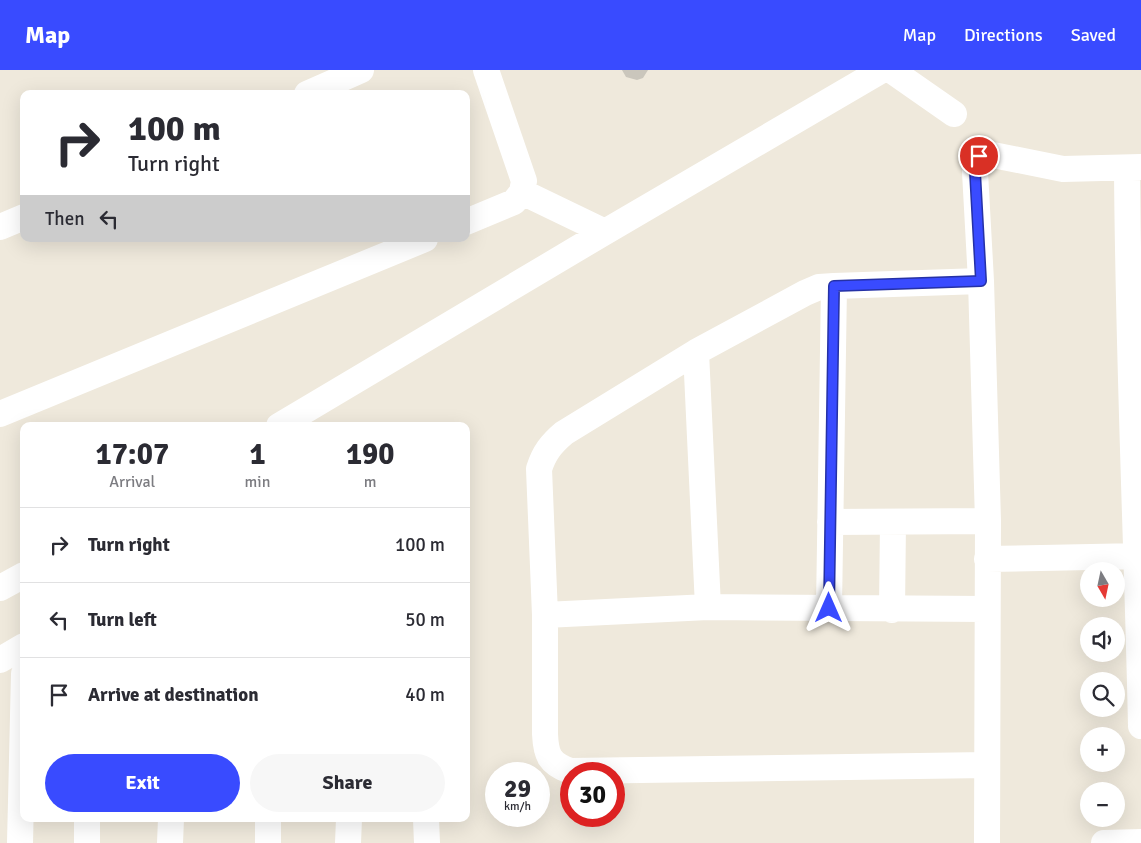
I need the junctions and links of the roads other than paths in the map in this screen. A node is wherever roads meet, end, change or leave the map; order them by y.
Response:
1 (362, 70) edge
2 (486, 70) edge
3 (882, 70) edge
4 (891, 70) edge
5 (316, 90) edge
6 (954, 114) dead end
7 (1134, 168) edge
8 (522, 192) junction
9 (20, 219) edge
10 (470, 220) edge
11 (0, 227) edge
12 (605, 232) junction
13 (418, 242) edge
14 (981, 281) junction
15 (834, 286) junction
16 (1135, 311) edge
17 (696, 352) junction
18 (0, 414) edge
19 (286, 422) edge
20 (988, 521) junction
21 (830, 522) junction
22 (893, 522) junction
23 (1139, 556) edge
24 (987, 559) junction
25 (20, 577) edge
26 (0, 588) edge
27 (708, 608) junction
28 (829, 608) junction
29 (892, 610) junction
30 (986, 610) junction
31 (545, 615) junction
32 (20, 648) edge
33 (0, 660) edge
34 (1141, 726) edge
35 (987, 765) junction
36 (20, 822) edge
37 (87, 822) edge
38 (171, 822) edge
39 (268, 822) edge
40 (349, 822) edge
41 (426, 822) edge
42 (1141, 842) edge
43 (20, 843) edge
44 (87, 843) edge
45 (170, 843) edge
46 (268, 843) edge
47 (348, 843) edge
48 (427, 843) edge
49 (987, 843) edge
50 (1104, 843) edge
51 (1126, 843) edge

1 - 5 street
2 - 8 street
3 - 12 street
4 - 6 street
7 - 14 street
7 - 16 street
8 - 10 street
8 - 12 street
9 - 11 street
12 - 19 street
13 - 18 street
14 - 15 street
14 - 20 street
15 - 17 street
15 - 21 street
16 - 23 street
17 - 27 street
17 - 31 street
20 - 22 street
20 - 24 street
21 - 22 street
21 - 28 street
22 - 29 street
23 - 24 street
23 - 34 street
24 - 30 street
25 - 26 street
27 - 28 street
27 - 31 street
28 - 29 street
29 - 30 street
30 - 35 street
31 - 35 street
32 - 33 street
35 - 49 street
36 - 43 street
37 - 44 street
38 - 45 street
39 - 46 street
40 - 47 street
41 - 48 street
42 - 51 street
50 - 51 street

